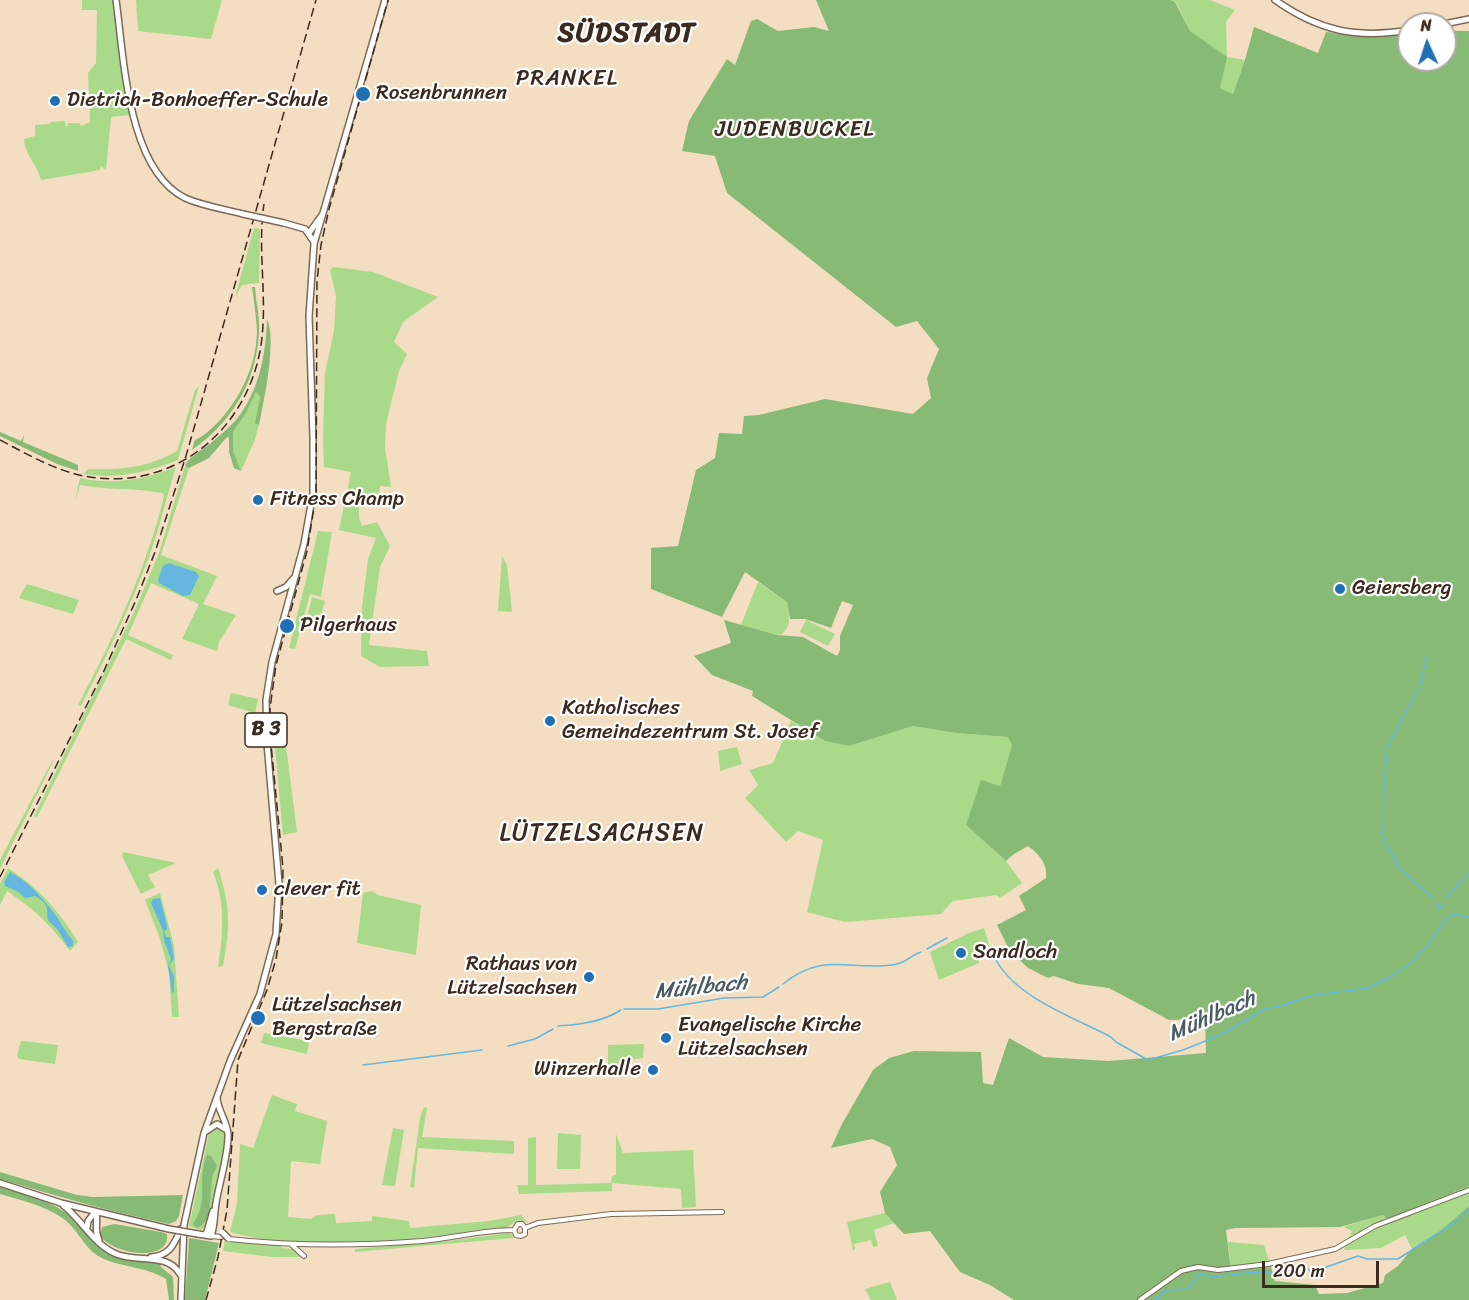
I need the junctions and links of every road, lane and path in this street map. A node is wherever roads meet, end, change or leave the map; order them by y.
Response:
1 (116, 0) edge
2 (385, 0) edge
3 (1275, 0) edge
4 (1397, 31) edge
5 (318, 223) junction
6 (301, 228) junction
7 (309, 233) junction
8 (314, 244) junction
9 (295, 577) junction
10 (277, 591) dead end
11 (216, 1093) junction
12 (227, 1130) junction
13 (204, 1133) junction
14 (0, 1183) edge
15 (1469, 1190) edge
16 (61, 1203) junction
17 (215, 1207) junction
18 (95, 1212) junction
19 (722, 1212) dead end
20 (110, 1215) junction
21 (98, 1223) junction
22 (215, 1223) junction
23 (184, 1225) junction
24 (87, 1228) junction
25 (525, 1228) junction
26 (514, 1230) junction
27 (221, 1235) junction
28 (208, 1236) junction
29 (229, 1239) joint
30 (291, 1244) junction
31 (304, 1256) dead end
32 (181, 1276) junction
33 (181, 1300) edge
34 (1140, 1300) edge

1 - 6 main road, bridge
2 - 5 main road
3 - 4 main road
5 - 6 main road
5 - 7 main road
5 - 8 main road
6 - 7 main road
7 - 8 main road, B 3
8 - 9 main road, B 3
9 - 10 main road
9 - 11 main road, B 3
11 - 12 main road
11 - 13 main road, B 3
12 - 13 main road
12 - 17 main road
13 - 23 main road, B 3
14 - 16 main road
15 - 34 street
16 - 18 main road
16 - 24 main road
17 - 22 main road
17 - 28 main road
18 - 20 main road
18 - 21 main road
18 - 24 main road
19 - 25 street
20 - 21 main road
20 - 28 main road, bridge
21 - 23 main road
22 - 27 main road
22 - 28 main road
23 - 32 main road, B 3
24 - 32 main road
25 - 26 street
25 - 26 street
26 - 30 street
27 - 28 street
27 - 29 main road, bridge
29 - 30 street
30 - 31 street
32 - 33 main road, B 3

